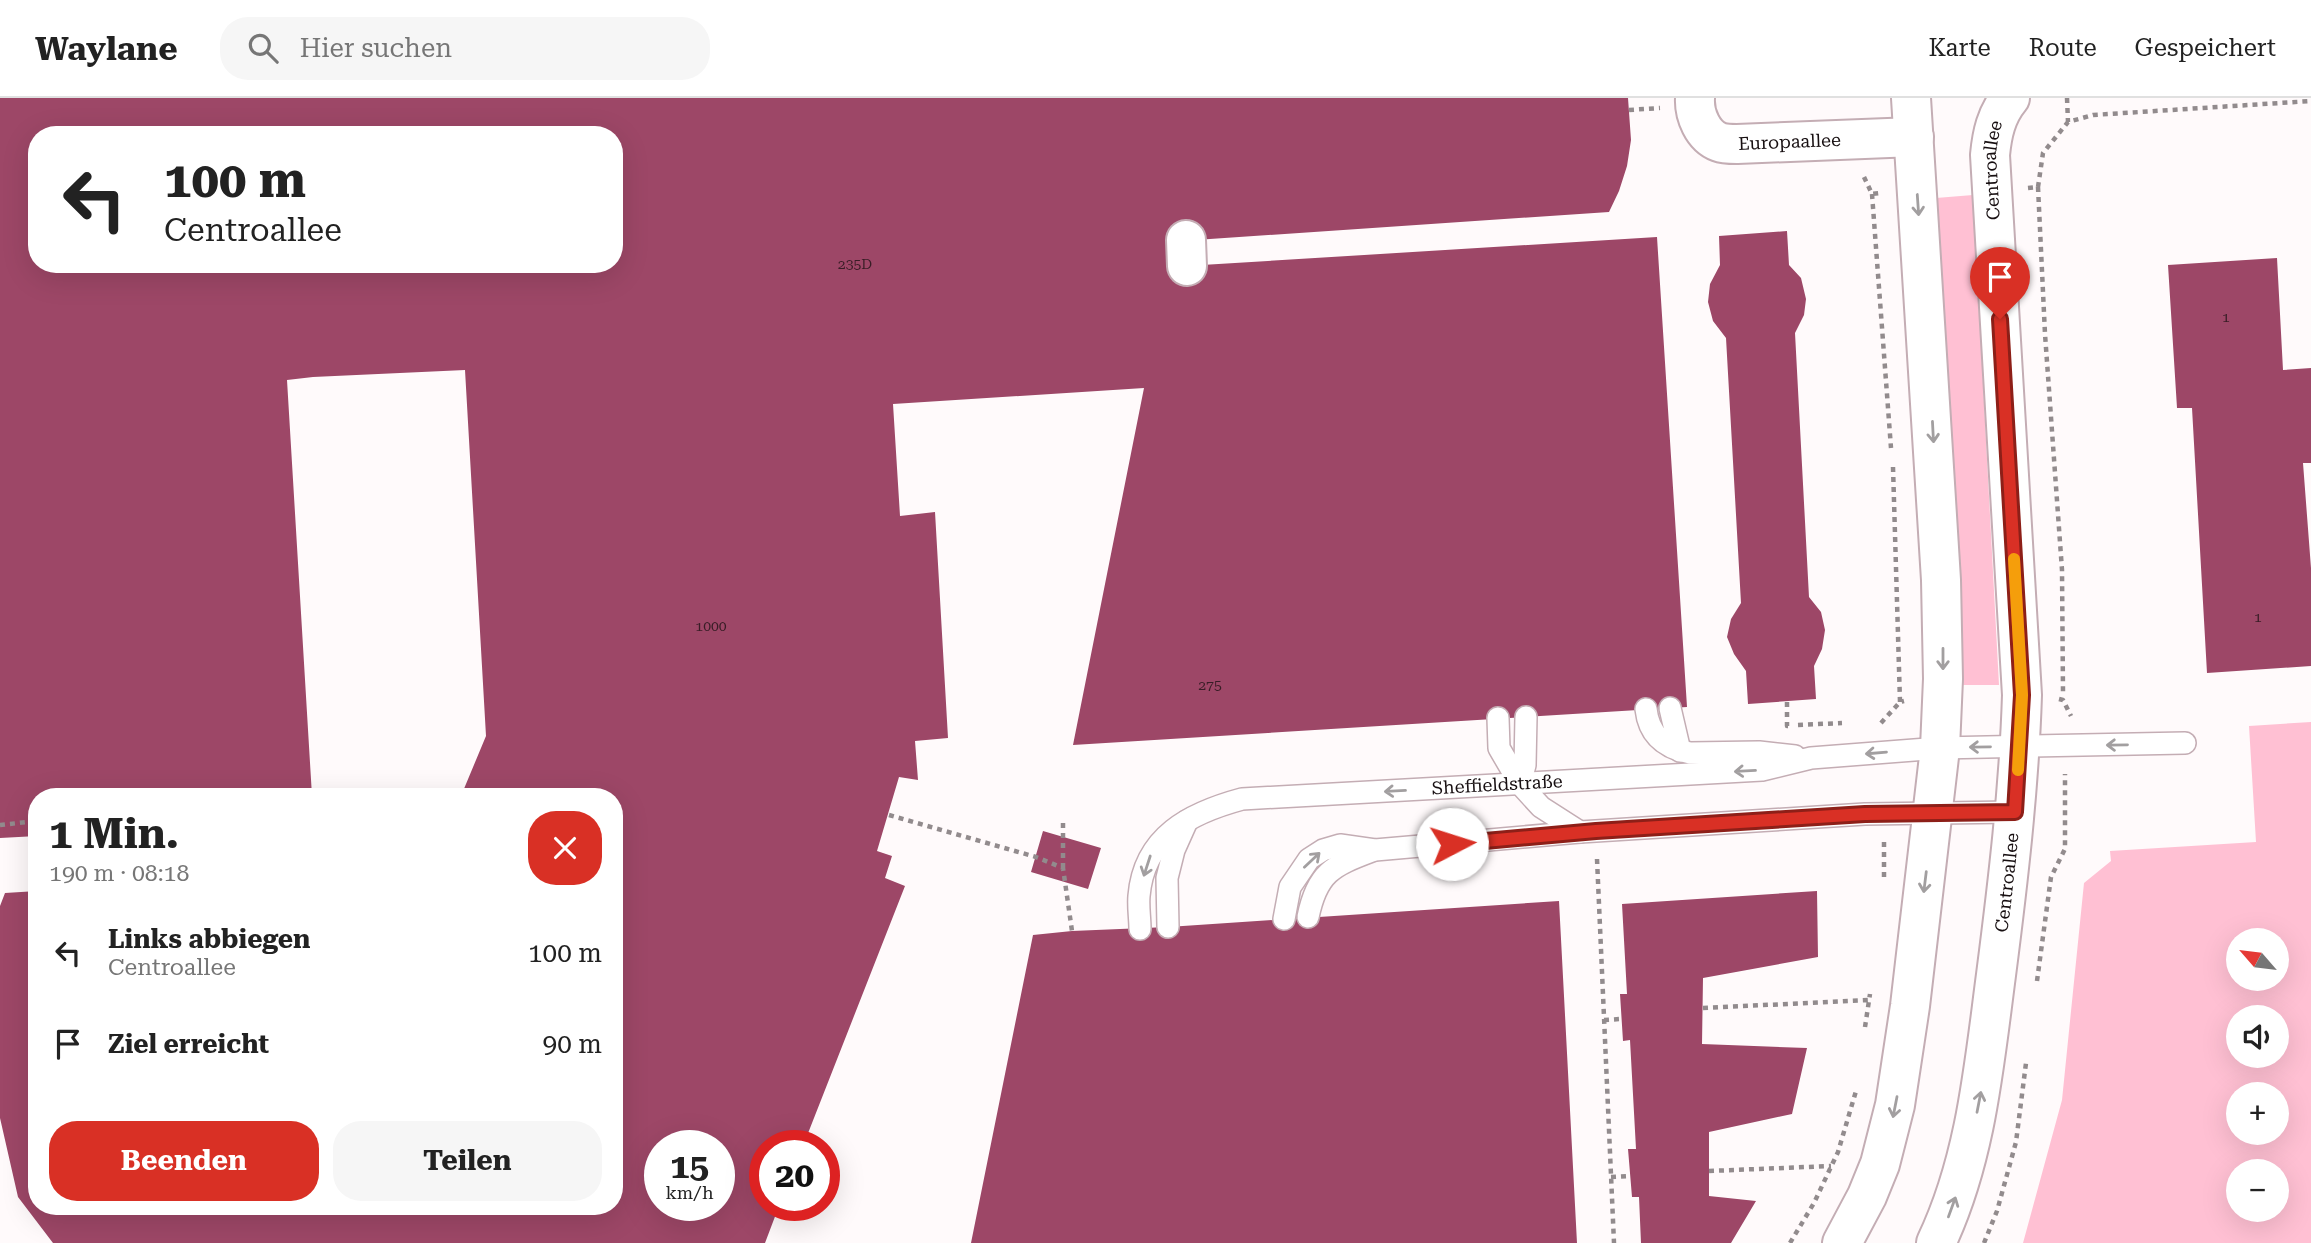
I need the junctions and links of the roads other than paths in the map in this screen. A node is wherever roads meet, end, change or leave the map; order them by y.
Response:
1 (1695, 98) edge
2 (1911, 98) edge
3 (2010, 98) edge
4 (1914, 136) junction
5 (1670, 708) dead end
6 (1646, 709) dead end
7 (1526, 717) dead end
8 (1498, 718) dead end
9 (2185, 743) dead end
10 (2020, 747) junction
11 (1940, 748) junction
12 (1680, 751) junction
13 (1811, 758) junction
14 (1520, 784) junction
15 (2015, 812) junction
16 (1933, 814) junction
17 (1188, 821) junction
18 (1588, 832) junction
19 (1375, 850) junction
20 (1308, 917) dead end
21 (1284, 919) dead end
22 (1168, 927) dead end
23 (1140, 929) dead end
24 (1842, 1243) edge
25 (1936, 1243) edge

1 - 4 street, Europaallee
2 - 4 street
3 - 10 street, Centroallee
4 -> 11 street
5 - 12 lane
6 - 12 lane
7 - 14 lane
8 - 14 lane
9 -> 10 lane, Sheffieldstraße
10 -> 11 lane, Sheffieldstraße
10 - 15 street, Centroallee
11 -> 13 lane, Sheffieldstraße
11 - 16 street
12 - 13 lane, Sheffieldstraße
13 -> 14 lane, Sheffieldstraße
14 -> 17 lane, Sheffieldstraße
14 - 18 lane
15 - 16 lane
25 -> 15 street, Centroallee
16 - 18 lane
16 -> 24 street
17 - 22 lane
17 -> 23 lane, Sheffieldstraße
18 - 19 lane
19 - 20 lane
21 -> 19 lane

